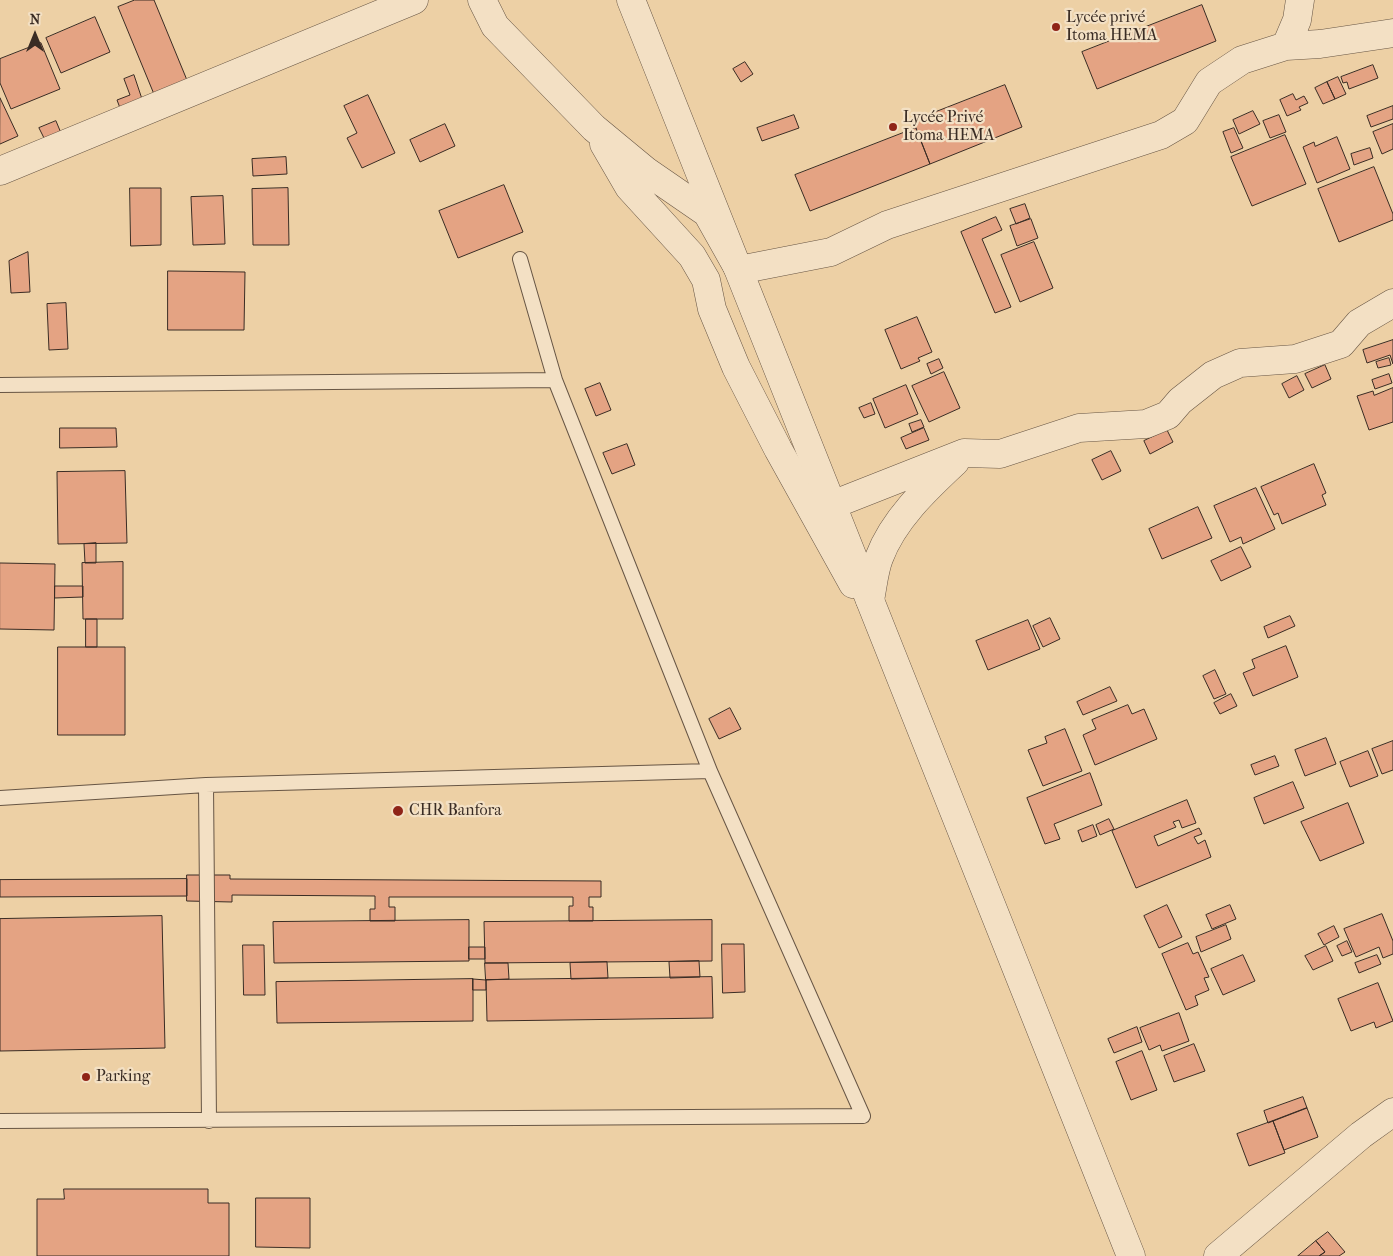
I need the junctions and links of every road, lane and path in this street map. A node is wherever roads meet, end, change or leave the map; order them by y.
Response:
1 (414, 0) edge
2 (482, 0) edge
3 (631, 0) edge
4 (1300, 0) edge
5 (1393, 33) edge
6 (1286, 46) junction
7 (594, 128) junction
8 (0, 171) edge
9 (520, 259) dead end
10 (739, 270) junction
11 (1393, 303) edge
12 (555, 380) junction
13 (0, 385) edge
14 (964, 453) junction
15 (832, 504) junction
16 (870, 600) junction
17 (883, 632) junction
18 (710, 771) junction
19 (206, 785) junction
20 (0, 798) edge
21 (1393, 1112) edge
22 (0, 1121) edge
23 (209, 1121) junction
24 (1131, 1256) edge
25 (1218, 1256) edge

1 - 8 street
2 - 7 street
3 - 10 street
4 - 6 street
5 - 6 street
6 - 10 street
7 - 10 street
7 - 17 street
9 - 12 lane
10 - 15 street
11 - 14 street
12 - 13 lane
12 - 18 lane
14 - 15 street
14 - 16 street
15 - 16 street
16 - 17 street
17 - 24 street
18 - 19 lane
18 - 23 lane
19 - 20 lane
19 - 23 lane
21 - 25 street
22 - 23 lane

